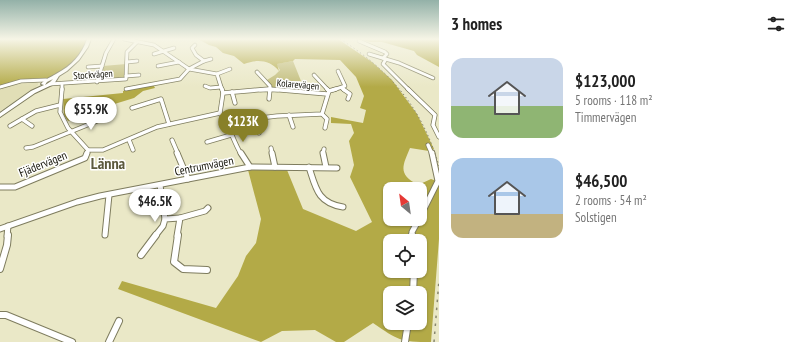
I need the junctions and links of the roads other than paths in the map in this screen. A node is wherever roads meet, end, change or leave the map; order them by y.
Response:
1 (80, 55) edge
2 (105, 55) edge
3 (127, 55) edge
4 (169, 55) edge
5 (198, 55) edge
6 (373, 55) edge
7 (386, 55) edge
8 (384, 58) junction
9 (210, 59) dead end
10 (137, 61) dead end
11 (204, 61) junction
12 (127, 62) junction
13 (179, 62) junction
14 (102, 66) junction
15 (158, 66) dead end
16 (88, 67) dead end
17 (189, 68) junction
18 (230, 69) dead end
19 (257, 72) dead end
20 (338, 72) dead end
21 (217, 74) junction
22 (139, 75) dead end
23 (314, 75) dead end
24 (126, 76) junction
25 (433, 78) dead end
26 (97, 82) junction
27 (50, 83) junction
28 (205, 86) dead end
29 (0, 87) edge
30 (221, 87) junction
31 (342, 88) junction
32 (126, 89) dead end
33 (269, 89) junction
34 (232, 92) junction
35 (328, 92) junction
36 (223, 93) junction
37 (269, 99) dead end
38 (348, 99) dead end
39 (235, 103) dead end
40 (60, 105) junction
41 (132, 108) dead end
42 (220, 113) junction
43 (322, 114) junction
44 (0, 115) edge
45 (289, 115) junction
46 (107, 117) dead end
47 (22, 119) junction
48 (253, 119) junction
49 (227, 122) junction
50 (169, 124) junction
51 (10, 126) dead end
52 (32, 126) dead end
53 (292, 127) dead end
54 (325, 128) dead end
55 (71, 131) junction
56 (259, 133) dead end
57 (231, 135) junction
58 (439, 137) edge
59 (129, 140) junction
60 (172, 140) dead end
61 (207, 142) dead end
62 (428, 145) dead end
63 (26, 148) dead end
64 (271, 148) dead end
65 (324, 149) dead end
66 (88, 150) junction
67 (133, 150) dead end
68 (250, 167) junction
69 (275, 167) junction
70 (309, 167) junction
71 (326, 167) junction
72 (337, 168) dead end
73 (188, 179) junction
74 (160, 185) junction
75 (0, 187) edge
76 (109, 195) junction
77 (427, 202) edge
78 (343, 207) dead end
79 (208, 208) dead end
80 (180, 218) junction
81 (165, 219) junction
82 (8, 226) junction
83 (0, 229) edge
84 (105, 235) dead end
85 (141, 255) dead end
86 (0, 269) edge
87 (207, 270) dead end
88 (0, 315) edge
89 (119, 321) dead end
90 (407, 330) edge
91 (72, 342) edge
92 (109, 342) edge
93 (405, 342) edge

1 - 27 street
2 - 14 street
3 - 12 street, Stockvägen
4 - 13 street
5 - 11 street
6 - 8 street
7 - 8 street
8 - 25 street
8 - 58 street
9 - 11 street
10 - 12 street, Stockvägen
11 - 17 street
12 - 24 street, Stockvägen
13 - 15 street
13 - 17 street
14 - 16 street
14 - 26 street
17 - 21 street
17 - 32 street
18 - 21 street
19 - 33 street
20 - 31 street
21 - 30 street
22 - 24 street, Stockvägen
23 - 35 street
24 - 26 street, Stockvägen
26 - 27 street, Stockvägen
27 - 29 street
27 - 40 street
27 - 44 street
28 - 30 street
30 - 36 street
31 - 35 street, Kolarevägen
31 - 38 street
33 - 34 street, Kolarevägen
33 - 35 street, Kolarevägen
33 - 37 street, Kolarevägen
34 - 36 street, Kolarevägen
34 - 39 street
35 - 43 street
36 - 42 street
40 - 47 street
40 - 55 street
41 - 50 street
42 - 49 street
42 - 50 street
43 - 45 street
43 - 54 street
45 - 48 street
45 - 53 street
46 - 55 street
47 - 51 street
47 - 52 street
48 - 49 street
48 - 56 street
49 - 57 street
50 - 59 street
55 - 63 street
55 - 66 street
57 - 61 street
57 - 68 street
59 - 66 street
59 - 67 street
60 - 73 street
62 - 77 street
64 - 69 street
65 - 71 street
66 - 75 street, Fjädervägen
68 - 69 street, Centrumvägen
68 - 73 street, Centrumvägen
69 - 70 street, Centrumvägen
70 - 71 street, Centrumvägen
70 - 78 street
71 - 72 street, Centrumvägen
73 - 74 street, Centrumvägen
74 - 76 street, Centrumvägen
74 - 81 street
76 - 82 street, Centrumvägen
76 - 84 street
79 - 80 street
80 - 81 street
80 - 87 street
81 - 85 street
82 - 83 street, Centrumvägen
82 - 86 street
88 - 91 street
89 - 92 street
90 - 93 street

